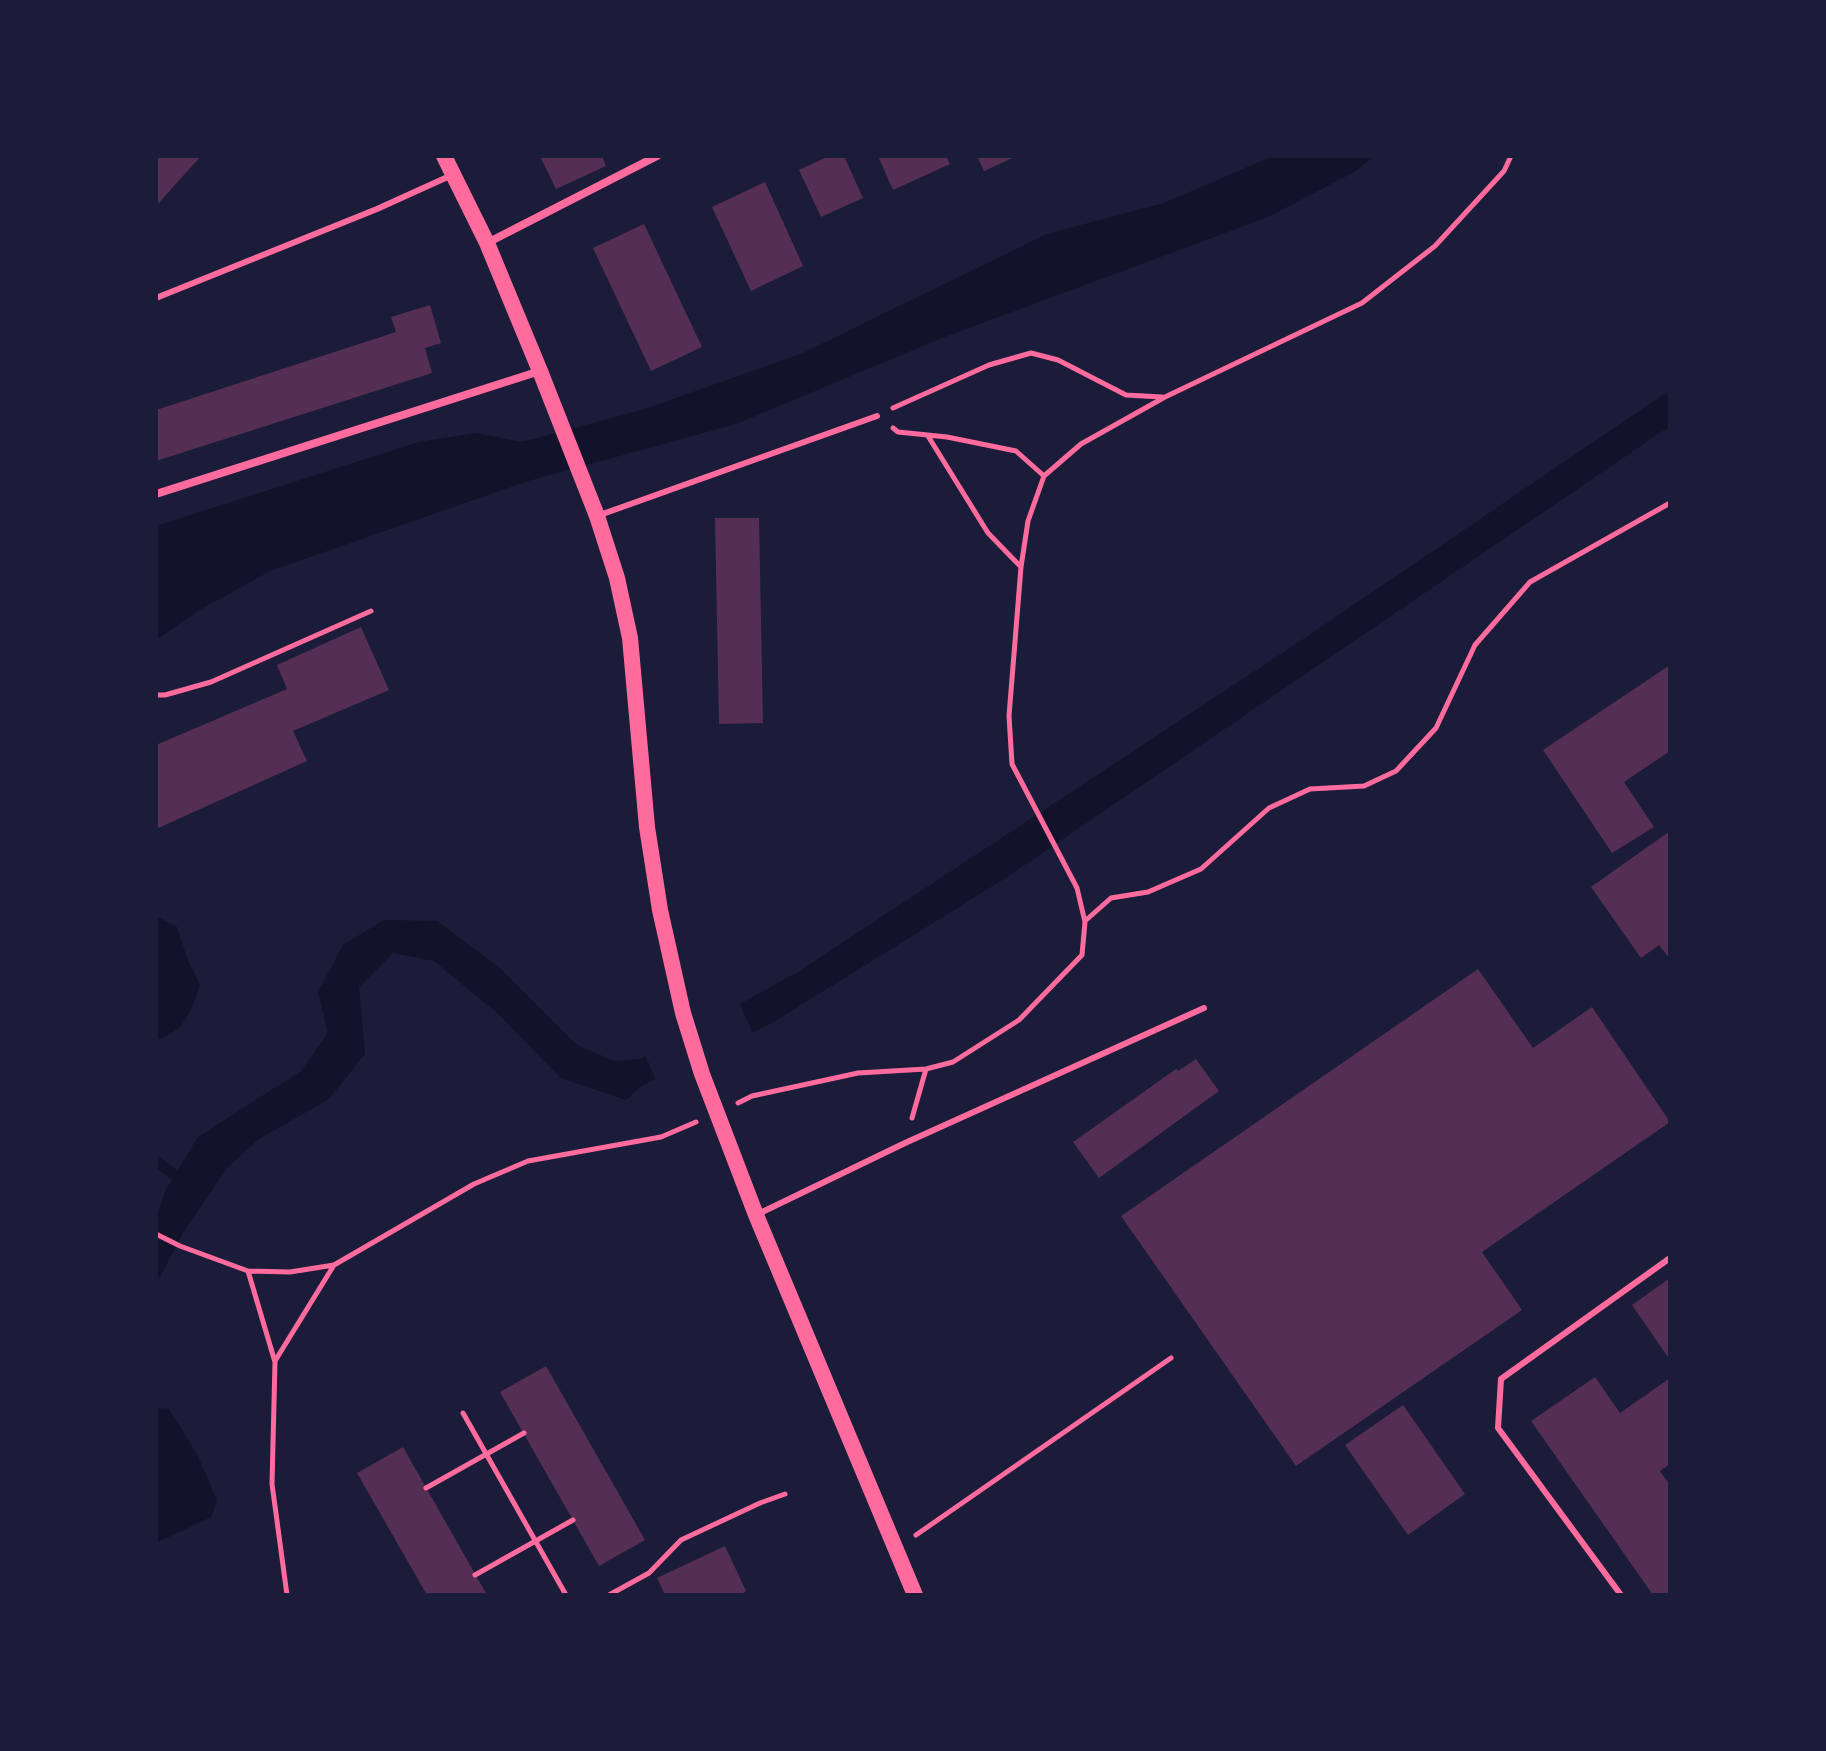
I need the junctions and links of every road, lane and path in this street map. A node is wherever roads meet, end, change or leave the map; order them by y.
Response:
1 (444, 156) edge
2 (657, 156) edge
3 (1511, 156) edge
4 (454, 174) junction
5 (487, 243) junction
6 (156, 298) edge
7 (540, 371) junction
8 (1165, 397) junction
9 (877, 416) junction
10 (928, 435) junction
11 (1044, 476) junction
12 (156, 494) edge
13 (1670, 503) edge
14 (597, 516) junction
15 (1021, 567) junction
16 (371, 611) dead end
17 (156, 695) edge
18 (1085, 922) junction
19 (1204, 1008) dead end
20 (926, 1069) junction
21 (716, 1113) junction
22 (905, 1143) junction
23 (756, 1215) junction
24 (156, 1234) edge
25 (1670, 1258) edge
26 (334, 1265) junction
27 (248, 1271) junction
28 (1171, 1358) dead end
29 (275, 1362) junction
30 (463, 1413) dead end
31 (524, 1433) dead end
32 (486, 1454) junction
33 (426, 1488) dead end
34 (785, 1494) dead end
35 (573, 1520) dead end
36 (536, 1541) junction
37 (896, 1549) junction
38 (475, 1575) dead end
39 (287, 1595) edge
40 (566, 1595) edge
41 (609, 1595) edge
42 (915, 1595) edge
43 (1621, 1595) edge

1 - 4 main road
2 - 5 street
3 - 8 path
4 - 5 main road
4 - 6 lane
5 - 7 main road
7 - 12 street
7 - 14 main road
8 - 9 path
8 - 11 path
9 - 10 path
9 - 14 lane
10 - 11 path
10 - 15 path
11 - 15 path
13 - 18 path
14 - 21 main road
15 - 18 path
16 - 17 path
18 - 20 path
19 - 22 lane
20 - 21 path
20 - 22 path
21 - 23 main road
21 - 26 path
22 - 23 lane
23 - 37 main road
24 - 27 path
25 - 43 lane
26 - 27 path
26 - 29 path
27 - 29 path
28 - 37 path
29 - 39 path
30 - 32 path
31 - 32 path
32 - 33 path
32 - 36 path
34 - 41 path
35 - 36 path
36 - 38 path
36 - 40 path
37 - 42 main road

